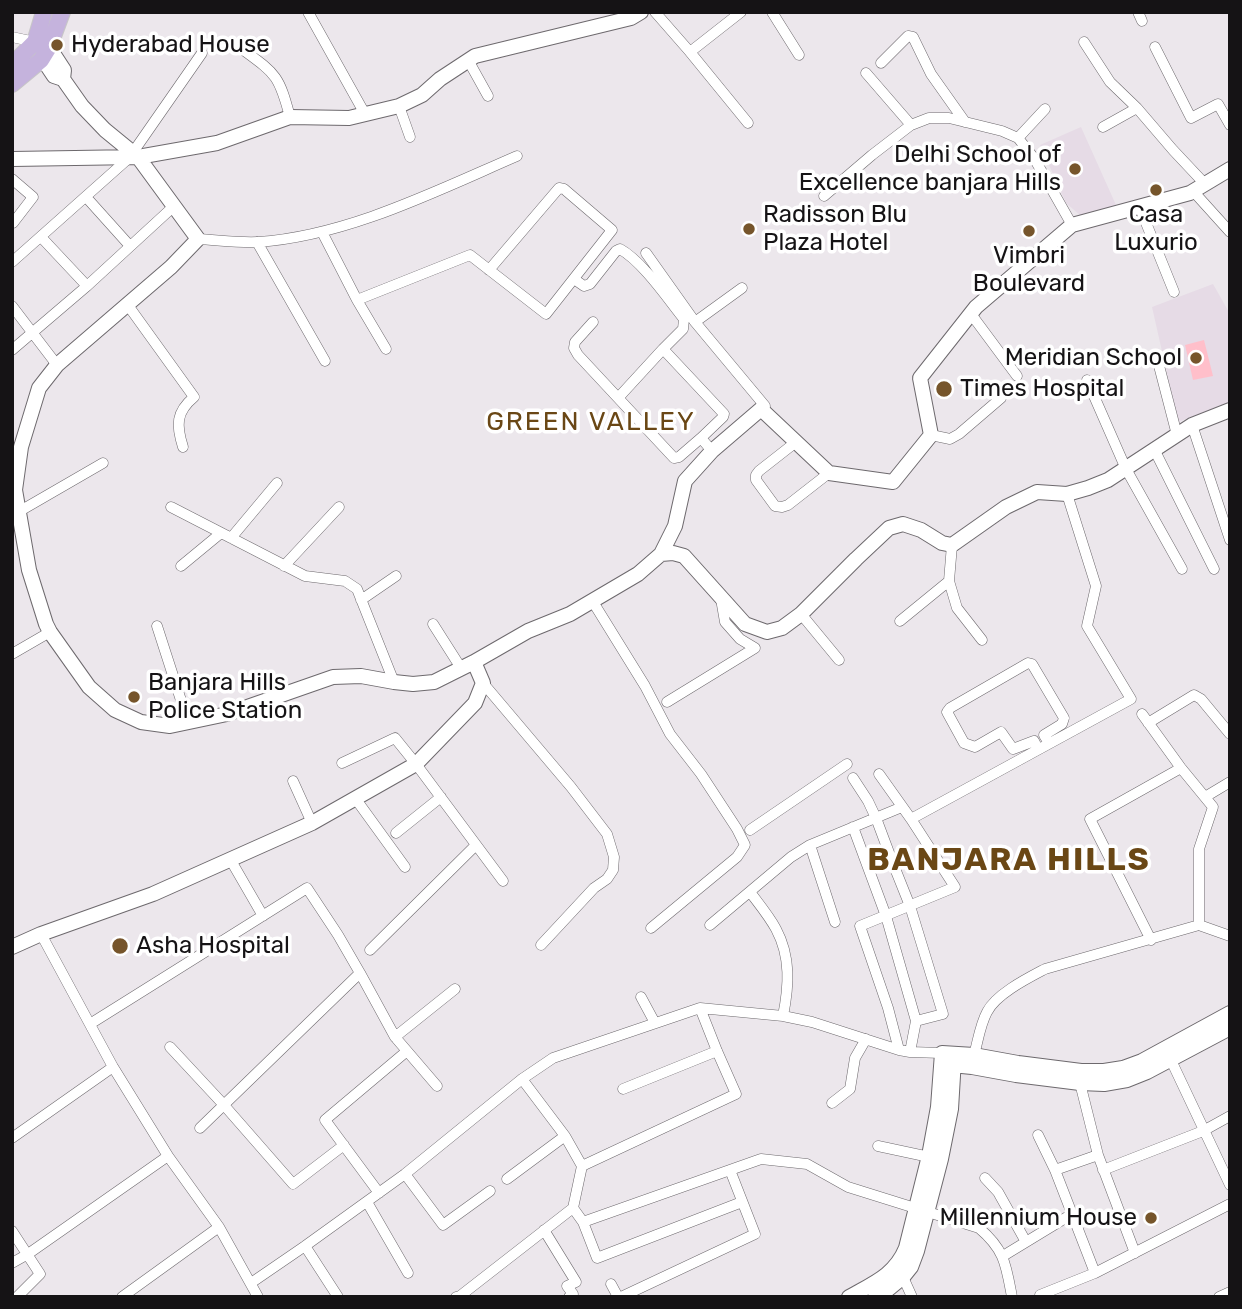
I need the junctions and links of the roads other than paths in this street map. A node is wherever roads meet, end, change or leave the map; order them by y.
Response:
1 (44, 12) edge
2 (62, 12) edge
3 (308, 12) edge
4 (641, 12) edge
5 (655, 12) edge
6 (741, 12) edge
7 (776, 14) edge
8 (12, 37) edge
9 (1084, 42) dead end
10 (1156, 47) dead end
11 (242, 49) dead end
12 (42, 50) junction
13 (202, 52) dead end
14 (690, 52) junction
15 (799, 55) dead end
16 (468, 61) junction
17 (881, 64) dead end
18 (12, 65) edge
19 (866, 73) dead end
20 (12, 84) edge
21 (488, 96) dead end
22 (399, 106) junction
23 (1137, 108) junction
24 (1045, 109) dead end
25 (365, 114) junction
26 (290, 117) junction
27 (965, 122) junction
28 (748, 123) dead end
29 (911, 125) junction
30 (1230, 125) edge
31 (1103, 127) dead end
32 (410, 137) dead end
33 (1018, 138) junction
34 (133, 156) junction
35 (517, 156) dead end
36 (12, 159) edge
37 (1230, 169) edge
38 (12, 179) edge
39 (1199, 187) junction
40 (824, 196) dead end
41 (86, 197) junction
42 (173, 207) junction
43 (1140, 208) junction
44 (13, 223) edge
45 (1072, 225) junction
46 (322, 232) junction
47 (1230, 232) edge
48 (41, 237) junction
49 (198, 239) junction
50 (257, 242) junction
51 (131, 246) junction
52 (646, 253) dead end
53 (12, 262) edge
54 (489, 270) junction
55 (574, 279) junction
56 (87, 286) junction
57 (742, 288) dead end
58 (1174, 292) dead end
59 (357, 300) junction
60 (127, 304) junction
61 (12, 306) edge
62 (971, 314) junction
63 (695, 321) junction
64 (593, 322) dead end
65 (33, 332) junction
66 (386, 349) dead end
67 (663, 349) junction
68 (12, 350) edge
69 (1157, 358) dead end
70 (325, 360) dead end
71 (57, 365) junction
72 (1017, 376) dead end
73 (1087, 380) dead end
74 (618, 398) junction
75 (1001, 398) dead end
76 (765, 406) dead end
77 (1230, 410) edge
78 (1192, 425) junction
79 (931, 435) junction
80 (1177, 435) junction
81 (701, 438) junction
82 (796, 442) junction
83 (183, 447) dead end
84 (712, 451) junction
85 (1155, 451) junction
86 (103, 463) dead end
87 (1126, 470) junction
88 (829, 473) junction
89 (277, 483) dead end
90 (1067, 494) junction
91 (339, 507) dead end
92 (171, 508) dead end
93 (20, 511) junction
94 (226, 536) junction
95 (1230, 540) edge
96 (952, 545) junction
97 (661, 554) junction
98 (181, 566) dead end
99 (284, 566) junction
100 (1182, 569) dead end
101 (1214, 569) dead end
102 (396, 576) dead end
103 (949, 581) junction
104 (721, 599) junction
105 (361, 600) junction
106 (593, 602) junction
107 (801, 614) junction
108 (900, 621) dead end
109 (433, 624) dead end
110 (157, 626) dead end
111 (50, 632) junction
112 (982, 640) dead end
113 (12, 654) edge
114 (839, 660) dead end
115 (467, 665) junction
116 (394, 682) junction
117 (484, 683) junction
118 (667, 702) dead end
119 (1142, 714) dead end
120 (188, 722) junction
121 (1148, 723) junction
122 (1230, 734) edge
123 (1049, 743) junction
124 (1038, 749) junction
125 (342, 763) dead end
126 (416, 764) junction
127 (847, 764) dead end
128 (1181, 768) junction
129 (879, 774) dead end
130 (853, 778) dead end
131 (293, 781) dead end
132 (1230, 782) edge
133 (441, 797) junction
134 (1205, 797) junction
135 (355, 798) junction
136 (902, 807) junction
137 (877, 818) junction
138 (911, 818) junction
139 (312, 823) junction
140 (853, 827) junction
141 (750, 830) dead end
142 (396, 833) dead end
143 (476, 845) junction
144 (810, 845) junction
145 (230, 859) junction
146 (405, 867) dead end
147 (503, 881) dead end
148 (750, 892) junction
149 (910, 906) junction
150 (263, 916) junction
151 (886, 916) junction
152 (835, 922) dead end
153 (709, 925) dead end
154 (1199, 925) junction
155 (651, 928) dead end
156 (41, 934) junction
157 (1230, 936) edge
158 (1151, 940) junction
159 (541, 945) dead end
160 (12, 947) edge
161 (370, 950) dead end
162 (360, 973) junction
163 (455, 989) dead end
164 (641, 997) dead end
165 (700, 1008) junction
166 (1230, 1013) edge
167 (783, 1016) junction
168 (916, 1021) junction
169 (655, 1023) junction
170 (90, 1024) junction
171 (1230, 1028) edge
172 (396, 1037) junction
173 (866, 1040) junction
174 (170, 1046) dead end
175 (899, 1050) junction
176 (407, 1051) junction
177 (717, 1051) junction
178 (910, 1052) junction
179 (1168, 1053) junction
180 (974, 1055) junction
181 (948, 1059) junction
182 (113, 1067) junction
183 (523, 1079) junction
184 (1080, 1083) junction
185 (438, 1086) dead end
186 (623, 1089) dead end
187 (832, 1103) dead end
188 (223, 1104) junction
189 (1230, 1116) edge
190 (200, 1128) dead end
191 (1203, 1131) junction
192 (1038, 1135) dead end
193 (565, 1136) junction
194 (12, 1138) edge
195 (344, 1145) junction
196 (878, 1146) dead end
197 (1098, 1155) junction
198 (168, 1156) junction
199 (935, 1158) junction
200 (582, 1166) junction
201 (730, 1170) junction
202 (1055, 1170) junction
203 (1103, 1170) junction
204 (405, 1174) junction
205 (985, 1178) dead end
206 (507, 1179) dead end
207 (1230, 1185) edge
208 (490, 1191) dead end
209 (379, 1193) junction
210 (367, 1202) junction
211 (742, 1202) junction
212 (1230, 1204) edge
213 (572, 1208) junction
214 (922, 1210) junction
215 (1072, 1214) junction
216 (583, 1222) junction
217 (219, 1227) junction
218 (544, 1230) junction
219 (12, 1231) edge
220 (1026, 1242) junction
221 (305, 1246) junction
222 (1135, 1253) junction
223 (28, 1254) junction
224 (1003, 1256) junction
225 (12, 1263) edge
226 (408, 1273) dead end
227 (1096, 1273) junction
228 (903, 1277) junction
229 (251, 1283) junction
230 (611, 1284) dead end
231 (1230, 1292) edge
232 (1046, 1295) edge
233 (17, 1297) edge
234 (122, 1297) edge
235 (258, 1297) edge
236 (338, 1297) edge
237 (456, 1297) edge
238 (569, 1297) edge
239 (620, 1297) edge
240 (849, 1297) edge
241 (875, 1297) edge
242 (912, 1297) edge
243 (1012, 1297) edge
244 (1219, 1297) edge

1 - 12 main road
2 - 12 main road
3 - 25 street
4 - 16 street
5 - 14 street
6 - 14 street
7 - 15 street
8 - 12 street
9 - 23 street
10 - 30 street
11 - 26 street
12 - 18 main road
12 - 20 main road
12 - 34 street
13 - 34 street
14 - 28 street
16 - 21 street
16 - 22 street
17 - 27 street
19 - 29 street
22 - 25 street
22 - 32 street
23 - 31 street
23 - 39 street
24 - 33 street
25 - 26 street
26 - 34 street
27 - 29 street
27 - 33 street
29 - 40 street
33 - 45 street
34 - 36 street
34 - 41 street
34 - 42 street
35 - 46 street
37 - 39 street
38 - 44 street
39 - 43 street
39 - 47 street
41 - 48 street
41 - 51 street
42 - 49 street
42 - 51 street
43 - 45 street
43 - 58 street
45 - 62 street
46 - 50 street
46 - 59 street
48 - 53 street
48 - 56 street
49 - 50 street
49 - 60 street
50 - 70 street
51 - 56 street
52 - 63 street
54 - 55 street
54 - 55 street
54 - 59 street
55 - 67 street
56 - 65 street
57 - 63 street
59 - 66 street
60 - 71 street
60 - 83 street
61 - 65 street
62 - 72 street
62 - 79 street
63 - 76 street
64 - 74 street
65 - 68 street
65 - 71 street
67 - 74 street
67 - 81 street
69 - 80 street
71 - 93 street
73 - 87 street
74 - 81 street
75 - 79 street
77 - 78 street
78 - 80 street
78 - 95 street
79 - 88 street
80 - 85 street
81 - 84 street
82 - 84 street
82 - 88 street
82 - 88 street
84 - 97 street
85 - 87 street
85 - 101 street
86 - 93 street
87 - 90 street
87 - 100 street
89 - 94 street
90 - 96 street
90 - 123 street
91 - 99 street
92 - 94 street
93 - 111 street
94 - 98 street
94 - 99 street
96 - 103 street
96 - 107 street
97 - 104 street
97 - 106 street
99 - 105 street
102 - 105 street
103 - 108 street
103 - 112 street
104 - 107 street
104 - 118 street
105 - 116 street
106 - 115 street
106 - 155 street
107 - 114 street
109 - 115 street
110 - 120 street
111 - 113 street
111 - 120 street
115 - 116 street
115 - 117 street
116 - 120 street
117 - 126 street
117 - 159 street
119 - 121 street
121 - 122 street
121 - 128 street
123 - 124 street
123 - 124 street
124 - 138 street
125 - 126 street
126 - 133 street
126 - 135 street
127 - 141 street
128 - 134 street
128 - 158 street
129 - 136 street
130 - 137 street
131 - 139 street
132 - 134 street
133 - 142 street
133 - 143 street
134 - 154 street
135 - 139 street
135 - 146 street
136 - 137 street
136 - 138 street
137 - 140 street
137 - 149 street
138 - 149 street
139 - 145 street
140 - 144 street
140 - 151 street
143 - 147 street
143 - 161 street
144 - 148 street
144 - 152 street
145 - 150 street
145 - 156 street
148 - 153 street
148 - 167 street
149 - 151 street
149 - 168 street
150 - 162 street
150 - 170 street
151 - 168 street
151 - 175 street
154 - 157 street
154 - 158 street
156 - 160 street
156 - 170 street
158 - 180 street
162 - 172 street
162 - 188 street
163 - 172 street
164 - 169 street
165 - 167 street
165 - 169 street
165 - 177 street
166 - 179 street
167 - 173 street
168 - 178 street
169 - 183 street
170 - 182 street
171 - 179 street
172 - 176 street
173 - 175 street
173 - 187 street
174 - 188 street
175 - 178 street
176 - 185 street
176 - 195 street
177 - 186 street
177 - 200 street
178 - 181 street
179 - 180 street
179 - 184 street
179 - 191 street
180 - 181 street
181 - 184 street
181 - 199 street
182 - 194 street
182 - 198 street
183 - 193 street
183 - 204 street
184 - 197 street
188 - 190 street
188 - 195 street
189 - 191 street
191 - 203 street
191 - 207 street
192 - 202 street
193 - 200 street
193 - 206 street
195 - 209 street
196 - 199 street
197 - 202 street
197 - 203 street
198 - 217 street
198 - 223 street
199 - 214 street
200 - 213 street
201 - 211 street
201 - 214 street
201 - 216 street
202 - 215 street
203 - 222 street
204 - 208 street
204 - 209 street
205 - 220 street
209 - 210 street
210 - 221 street
210 - 226 street
211 - 216 street
211 - 239 street
212 - 222 street
213 - 216 street
213 - 218 street
214 - 224 street
214 - 228 street
214 - 240 street
215 - 220 street
215 - 227 street
217 - 229 street
217 - 234 street
218 - 237 street
218 - 238 street
219 - 223 street
220 - 224 street
221 - 229 street
221 - 236 street
222 - 227 street
223 - 225 street
223 - 233 street
224 - 243 street
227 - 232 street
228 - 241 street
228 - 242 street
229 - 235 street
230 - 239 street
231 - 244 street

